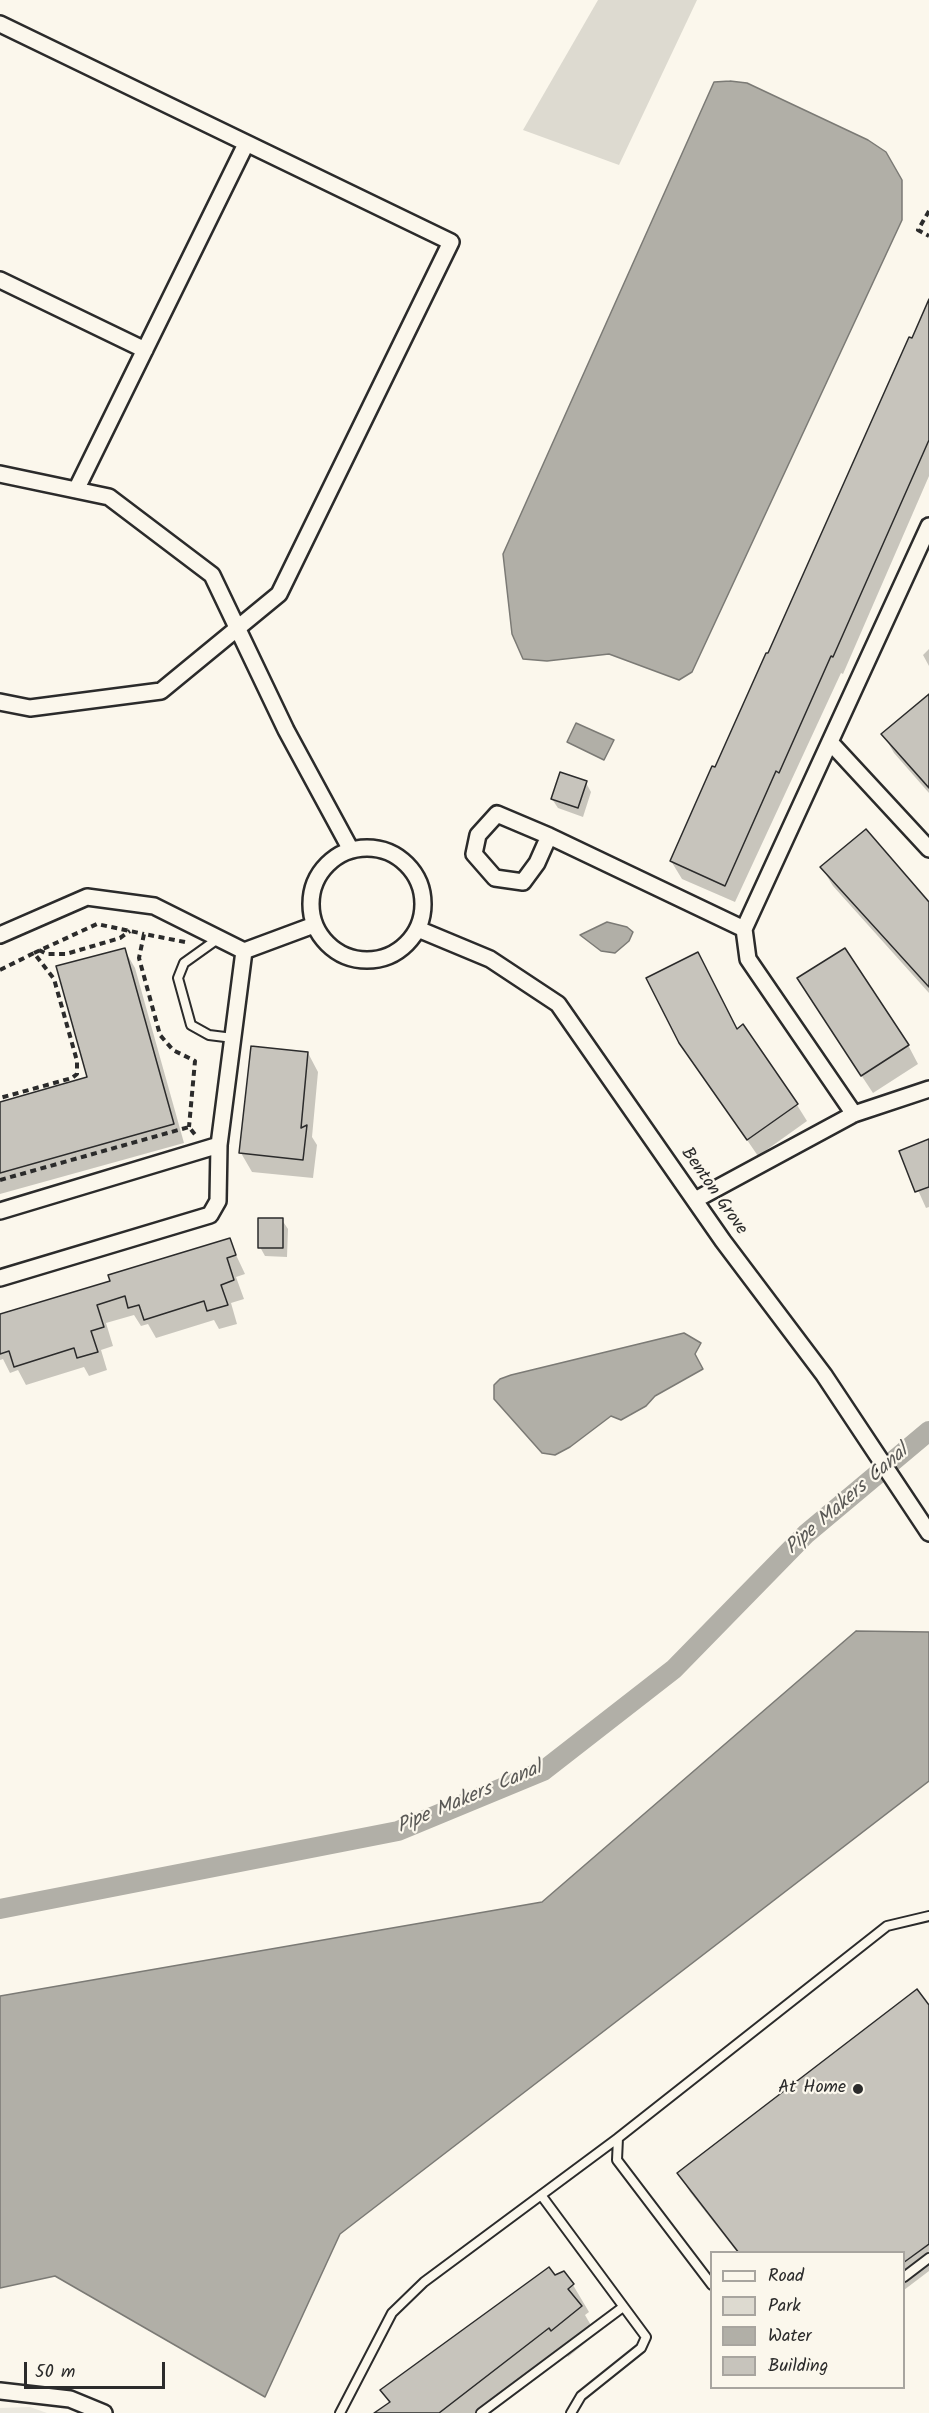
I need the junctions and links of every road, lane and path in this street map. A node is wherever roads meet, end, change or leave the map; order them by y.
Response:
1 (0, 24) edge
2 (246, 144) junction
3 (929, 211) edge
4 (929, 236) edge
5 (0, 280) edge
6 (145, 350) junction
7 (0, 474) edge
8 (76, 490) junction
9 (929, 526) edge
10 (237, 628) junction
11 (0, 702) edge
12 (830, 742) junction
13 (549, 836) junction
14 (929, 849) edge
15 (351, 850) junction
16 (314, 924) junction
17 (418, 929) junction
18 (744, 929) junction
19 (130, 931) junction
20 (0, 934) edge
21 (144, 934) junction
22 (219, 938) junction
23 (244, 951) junction
24 (36, 952) junction
25 (201, 952) junction
26 (0, 970) edge
27 (233, 1038) junction
28 (929, 1089) edge
29 (0, 1098) edge
30 (854, 1114) junction
31 (189, 1127) junction
32 (212, 1147) junction
33 (0, 1180) edge
34 (695, 1200) junction
35 (0, 1211) edge
36 (0, 1278) edge
37 (929, 1533) edge
38 (929, 1916) edge
39 (618, 2138) junction
40 (541, 2195) junction
41 (929, 2258) edge
42 (905, 2276) edge
43 (710, 2284) edge
44 (623, 2307) junction
45 (0, 2391) edge
46 (104, 2413) edge
47 (341, 2413) edge
48 (481, 2413) edge
49 (571, 2413) edge

1 - 2 street
2 - 6 street
2 - 10 street
3 - 4 path
5 - 6 street
6 - 8 street
7 - 8 street
8 - 10 street
9 - 12 street
10 - 11 street
10 - 15 street
12 - 14 street
12 - 18 street
13 - 13 street
13 - 18 street
15 - 16 street
15 - 17 street
16 - 17 street
16 - 23 street
17 - 34 street, Benton Grove
18 - 30 street
19 - 21 path
19 - 24 path
19 - 24 path
20 - 22 street
21 - 25 path
21 - 31 path
22 - 23 street
22 - 25 lane
23 - 27 street
24 - 26 path
24 - 29 path
25 - 27 lane
27 - 32 street
28 - 30 street
30 - 34 street
31 - 32 path
31 - 33 path
32 - 35 street
32 - 36 street
34 - 37 street, Benton Grove
38 - 39 lane
39 - 40 lane
39 - 43 lane
40 - 44 lane
40 - 47 lane
41 - 42 lane
44 - 48 lane
44 - 49 lane
45 - 46 street

